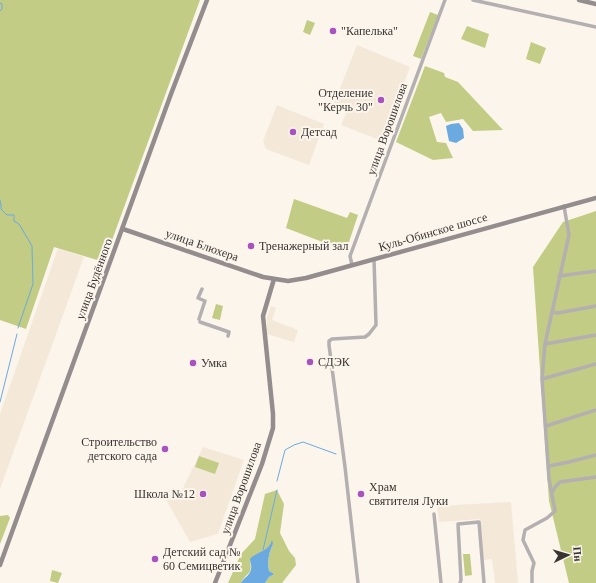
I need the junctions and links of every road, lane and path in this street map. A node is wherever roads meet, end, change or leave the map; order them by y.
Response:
1 (207, 0) edge
2 (445, 0) edge
3 (473, 0) edge
4 (579, 0) edge
5 (596, 4) edge
6 (596, 27) edge
7 (596, 198) edge
8 (564, 206) junction
9 (123, 229) junction
10 (374, 259) junction
11 (352, 265) junction
12 (596, 271) edge
13 (559, 276) junction
14 (274, 279) junction
15 (202, 289) dead end
16 (596, 306) edge
17 (552, 312) junction
18 (596, 335) edge
19 (228, 336) dead end
20 (545, 344) junction
21 (596, 364) edge
22 (542, 379) junction
23 (596, 410) edge
24 (546, 426) junction
25 (596, 455) edge
26 (549, 466) junction
27 (596, 477) edge
28 (552, 493) junction
29 (434, 514) dead end
30 (0, 565) edge
31 (215, 583) edge
32 (358, 583) edge
33 (441, 583) edge
34 (460, 583) edge
35 (484, 583) edge
36 (532, 583) edge

1 - 9 main road, улица Будённого
2 - 11 street, улица Ворошилова
3 - 6 street
4 - 5 main road
7 - 8 main road, Куль-Обинское шоссе
8 - 10 main road, Куль-Обинское шоссе
8 - 13 street
9 - 14 main road, улица Блюхера
9 - 30 main road, улица Будённого
10 - 11 main road, Куль-Обинское шоссе
10 - 32 street
11 - 14 main road, Куль-Обинское шоссе
12 - 13 street
13 - 17 street
14 - 31 main road, улица Ворошилова
15 - 19 street
16 - 17 street
17 - 20 street
18 - 20 street
20 - 22 street
21 - 22 street
22 - 24 street
23 - 24 street
24 - 26 street
25 - 26 street
26 - 28 street
27 - 28 street
28 - 36 street
29 - 33 street
34 - 35 street

